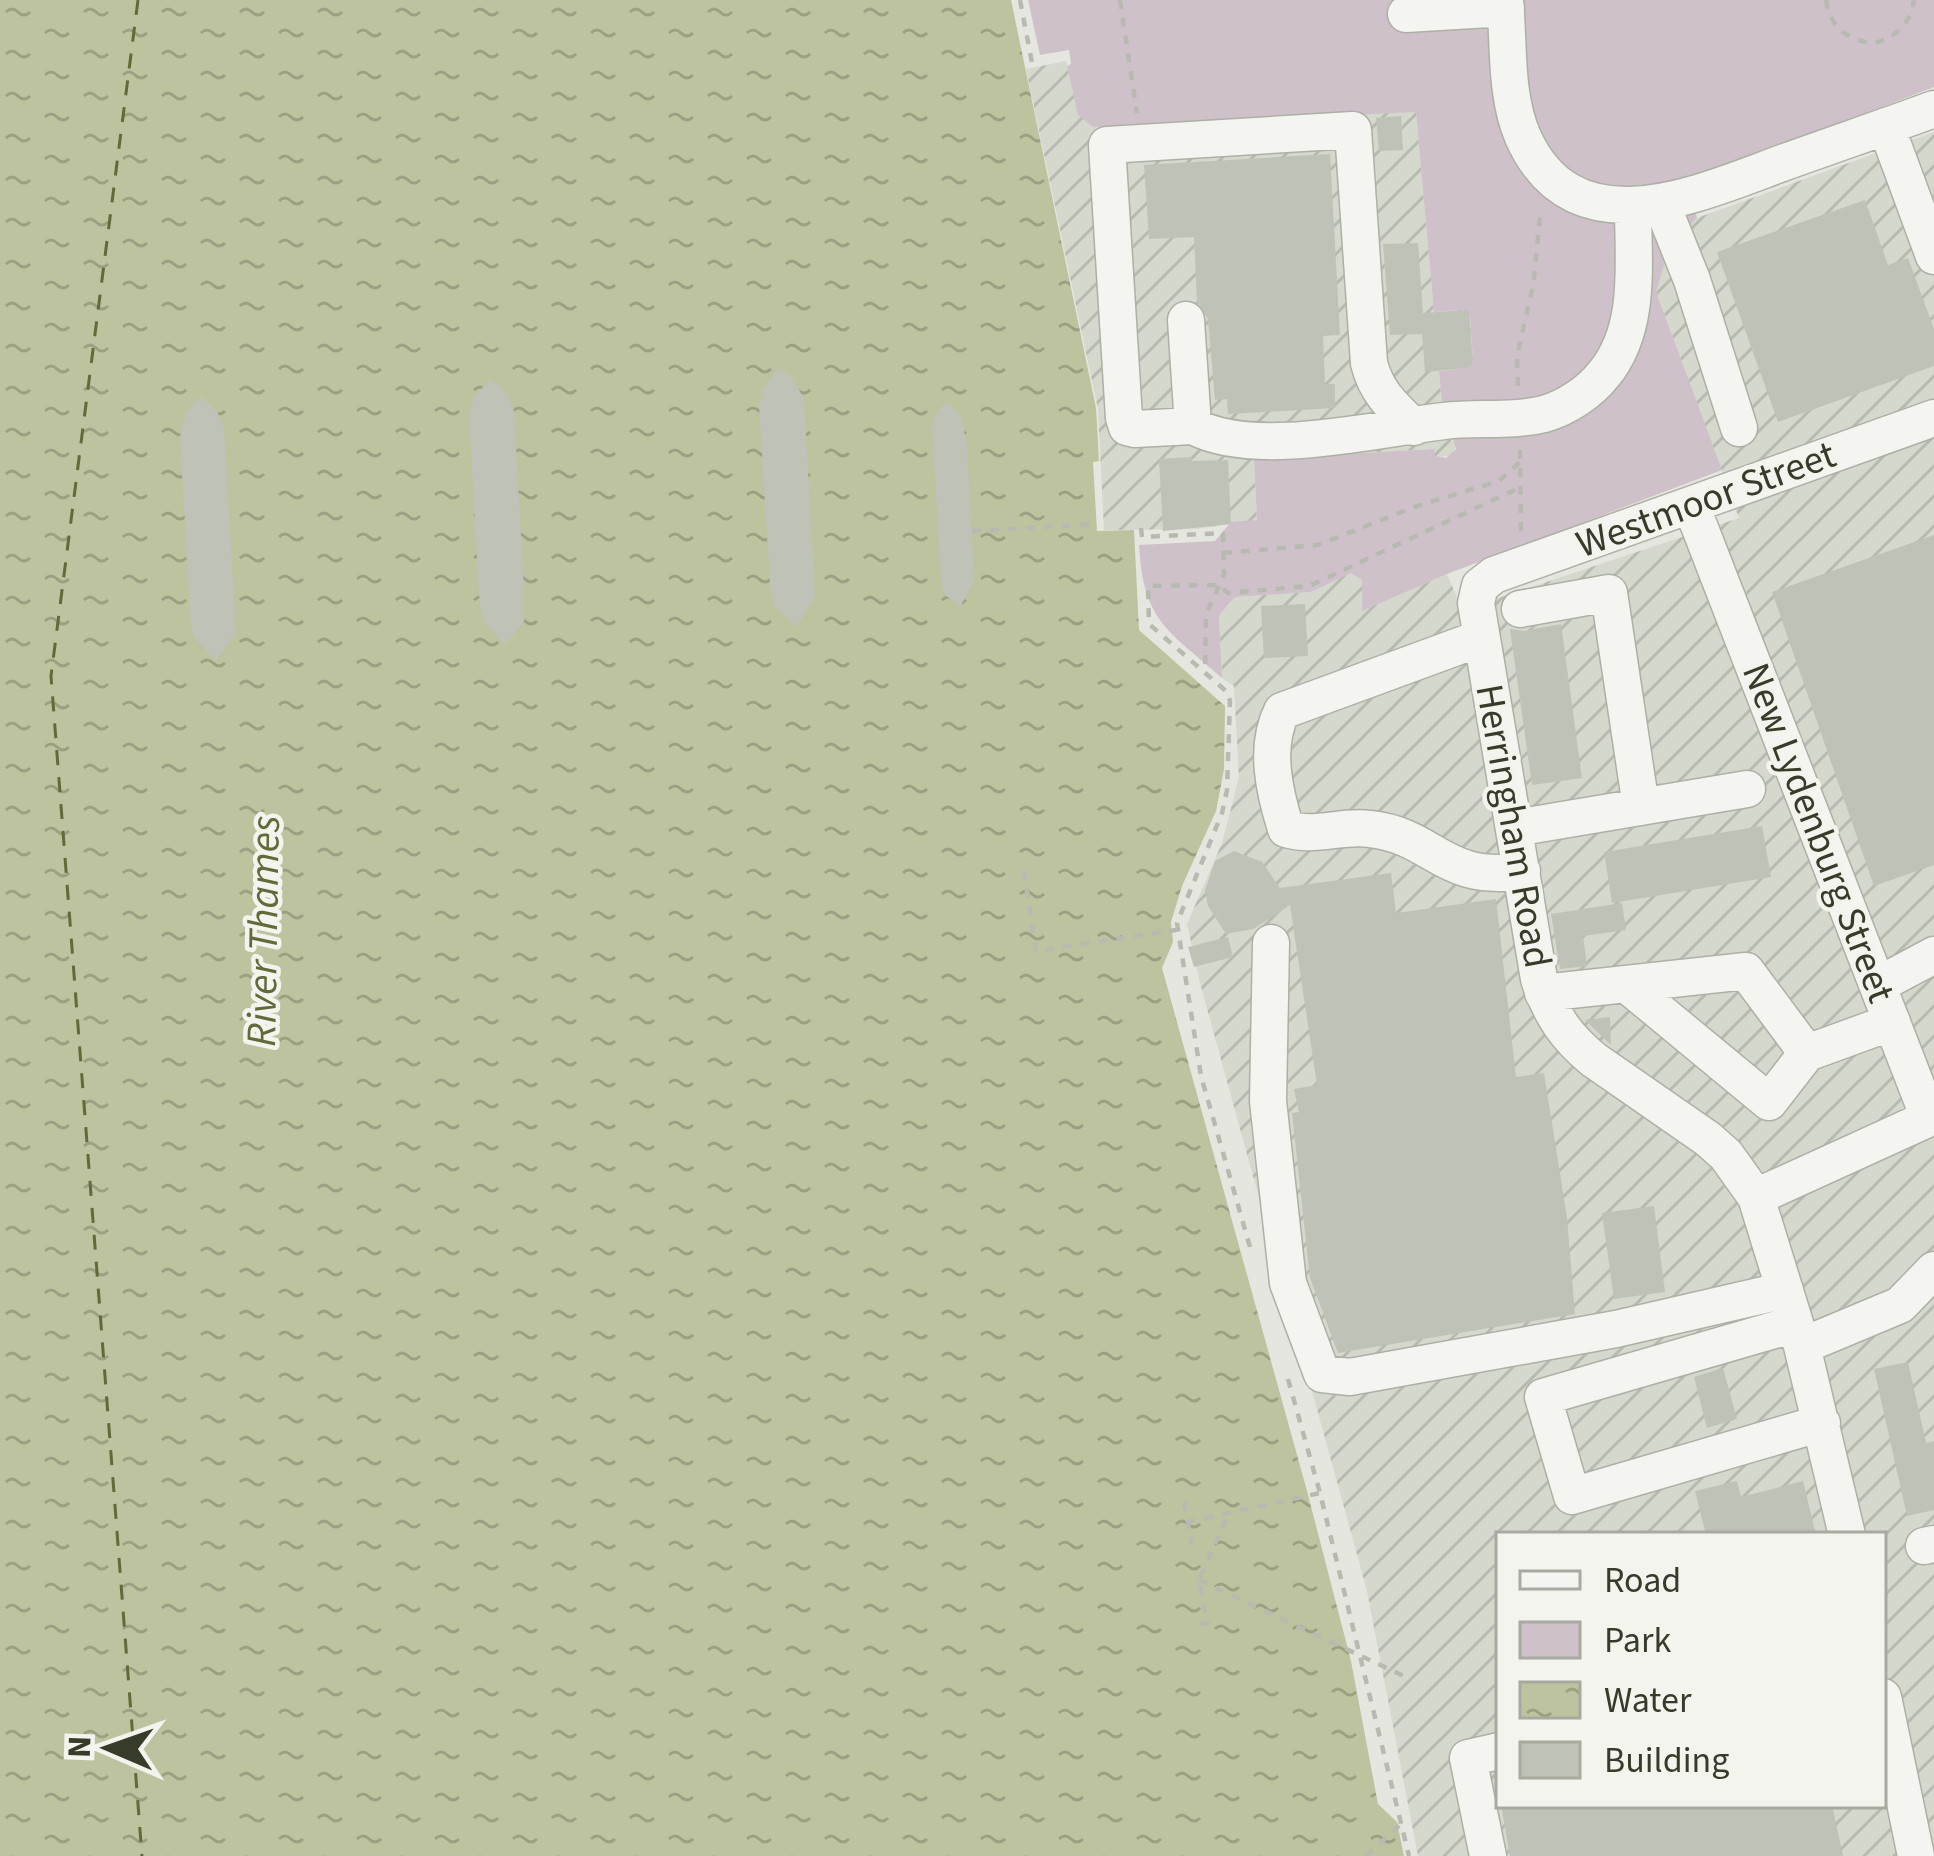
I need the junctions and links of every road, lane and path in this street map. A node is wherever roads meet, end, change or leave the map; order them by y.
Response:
1 (1020, 0) edge
2 (1120, 0) edge
3 (1826, 0) edge
4 (1914, 0) edge
5 (1506, 4) edge
6 (1406, 14) dead end
7 (1033, 68) dead end
8 (1934, 109) edge
9 (1133, 120) dead end
10 (1886, 126) junction
11 (1543, 202) dead end
12 (1648, 206) junction
13 (1934, 256) edge
14 (1186, 320) dead end
15 (1512, 407) junction
16 (1934, 418) edge
17 (1429, 424) junction
18 (1192, 425) junction
19 (1739, 428) dead end
20 (1519, 488) junction
21 (1691, 506) junction
22 (1097, 524) dead end
23 (1141, 528) dead end
24 (972, 531) dead end
25 (1223, 553) junction
26 (1523, 565) junction
27 (1219, 585) junction
28 (1480, 586) joint
29 (1520, 609) dead end
30 (1480, 638) junction
31 (1205, 673) junction
32 (1747, 790) dead end
33 (1641, 807) junction
34 (1515, 828) junction
35 (1024, 871) dead end
36 (1522, 871) junction
37 (1178, 929) junction
38 (1271, 943) dead end
39 (1934, 955) edge
40 (1626, 984) junction
41 (1878, 985) junction
42 (1543, 993) junction
43 (1892, 1022) junction
44 (1807, 1053) junction
45 (1932, 1117) edge
46 (1756, 1197) junction
47 (1251, 1251) dead end
48 (1934, 1270) edge
49 (1699, 1311) junction
50 (1584, 1312) dead end
51 (1794, 1320) junction
52 (1282, 1361) dead end
53 (1822, 1423) junction
54 (1320, 1492) junction
55 (1184, 1502) dead end
56 (1228, 1514) junction
57 (1187, 1522) junction
58 (1846, 1532) edge
59 (1192, 1544) dead end
60 (1199, 1580) junction
61 (1199, 1624) dead end
62 (1408, 1678) dead end
63 (1886, 1711) edge
64 (1496, 1752) edge
65 (1403, 1822) junction
66 (1366, 1856) edge
67 (1409, 1856) edge
68 (1488, 1856) edge
69 (1916, 1856) edge

1 - 7 path
2 - 9 path
3 - 4 path
5 - 6 street
5 - 12 street
8 - 10 street
10 - 12 street
10 - 13 street
11 - 15 path
12 - 15 street
12 - 19 street
14 - 18 street
15 - 17 street
16 - 21 street, Westmoor Street
17 - 18 street
17 - 18 street
20 - 25 path
20 - 26 path
20 - 27 path
21 - 26 street, Westmoor Street
21 - 41 street, New Lydenburg Street
22 - 24 path
23 - 25 path
25 - 27 path
26 - 28 street, Westmoor Street
27 - 31 path
27 - 31 path
28 - 30 street, Herringham Road
29 - 33 street
30 - 34 street, Herringham Road
30 - 36 street
31 - 37 path
32 - 33 street
33 - 34 street
34 - 36 street, Herringham Road
35 - 37 path
36 - 42 street, Herringham Road
37 - 47 path
38 - 49 street
39 - 41 street
40 - 42 street
40 - 44 street
40 - 44 street
41 - 43 street, New Lydenburg Street
42 - 46 street, Herringham Road
43 - 44 street
43 - 45 street, New Lydenburg Street
45 - 46 street, New Lydenburg Street
46 - 51 street, Herringham Road
48 - 51 street
49 - 50 street
49 - 51 street
51 - 53 street, Herringham Road
51 - 53 street
52 - 54 path
53 - 58 street, Herringham Road
54 - 56 path
54 - 65 path
55 - 57 path
56 - 57 path
56 - 60 path
57 - 59 path
60 - 61 path
60 - 62 path
63 - 69 street
64 - 68 street
65 - 66 path
65 - 67 path

